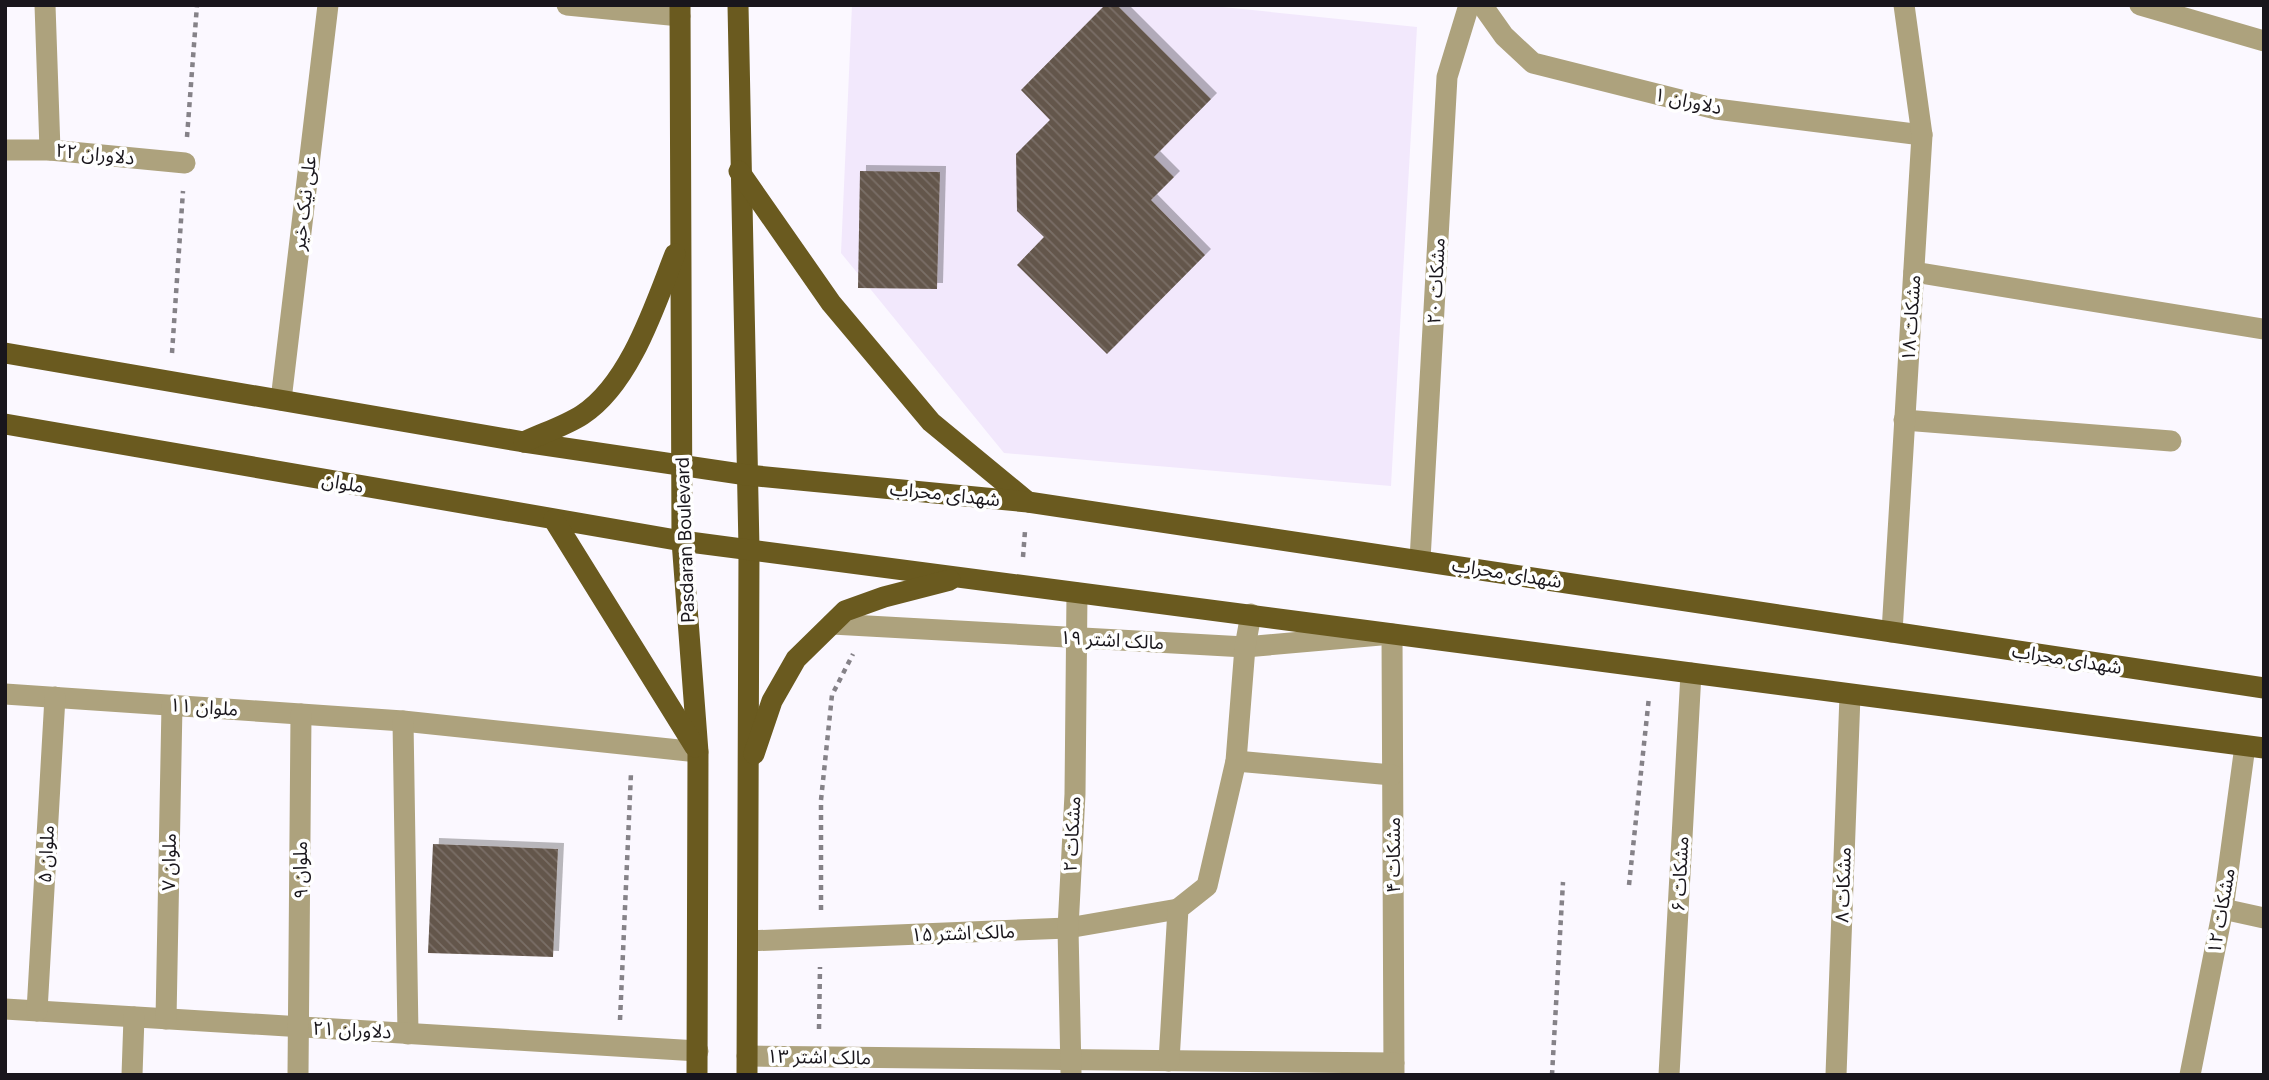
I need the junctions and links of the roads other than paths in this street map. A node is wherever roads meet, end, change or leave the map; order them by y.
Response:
1 (45, 5) edge
2 (328, 5) edge
3 (567, 5) edge
4 (738, 5) edge
5 (1469, 5) edge
6 (1482, 5) edge
7 (1905, 5) edge
8 (2140, 5) edge
9 (680, 10) edge
10 (2264, 41) edge
11 (1922, 135) junction
12 (5, 150) edge
13 (50, 150) junction
14 (185, 163) dead end
15 (739, 170) junction
16 (680, 242) junction
17 (1914, 272) junction
18 (2263, 329) edge
19 (5, 353) edge
20 (281, 400) junction
21 (1904, 420) junction
22 (5, 424) edge
23 (2171, 441) dead end
24 (524, 442) junction
25 (682, 465) junction
26 (747, 475) junction
27 (1028, 502) junction
28 (554, 520) junction
29 (681, 541) junction
30 (749, 549) junction
31 (1420, 560) junction
32 (963, 577) junction
33 (1077, 593) junction
34 (1251, 614) junction
35 (832, 624) junction
36 (1892, 632) junction
37 (1392, 634) junction
38 (1079, 638) junction
39 (1245, 647) junction
40 (1691, 673) junction
41 (2264, 688) edge
42 (5, 694) edge
43 (1850, 695) junction
44 (55, 697) junction
45 (172, 705) junction
46 (301, 714) junction
47 (403, 721) junction
48 (2255, 747) edge
49 (698, 752) junction
50 (1236, 761) junction
51 (748, 773) junction
52 (1392, 775) junction
53 (1178, 909) junction
54 (2223, 909) junction
55 (2264, 918) edge
56 (1068, 928) junction
57 (748, 941) junction
58 (5, 1009) edge
59 (37, 1011) junction
60 (134, 1017) junction
61 (166, 1019) junction
62 (299, 1027) junction
63 (408, 1034) junction
64 (698, 1051) junction
65 (1169, 1061) junction
66 (747, 1065) edge
67 (1072, 1068) edge
68 (1394, 1069) edge
69 (131, 1075) edge
70 (298, 1075) edge
71 (697, 1075) edge
72 (1669, 1075) edge
73 (1836, 1075) edge
74 (2190, 1075) edge

1 - 13 street
2 - 20 street, علی نیک خیر
3 - 9 street
4 - 15 main road
5 - 31 street, مشکات ۲۰
6 - 11 street, دلاوران ۱
7 - 11 street, مشکات ۱۸
8 - 10 street
9 - 16 main road, Pasdaran Boulevard
11 - 17 street, مشکات ۱۸
12 - 13 street, دلاوران ۲۲
13 - 14 street, دلاوران ۲۲
15 - 26 main road
15 - 27 main road
16 - 24 main road
16 - 25 main road, Pasdaran Boulevard
17 - 18 street
17 - 21 street, مشکات ۱۸
19 - 20 main road
20 - 24 main road
21 - 23 street
21 - 36 street, مشکات ۱۸
22 - 28 main road, ملوان
24 - 25 main road
25 - 26 main road, شهدای محراب
25 - 29 main road, Pasdaran Boulevard
26 - 27 main road, شهدای محراب
26 - 30 main road
27 - 31 main road, شهدای محراب
28 - 29 main road, ملوان
28 - 49 main road
29 - 30 main road, ملوان
29 - 49 main road, Pasdaran Boulevard
30 - 32 main road
30 - 51 main road
31 - 36 main road, شهدای محراب
32 - 33 main road
32 - 35 main road
33 - 34 main road
33 - 38 street, مشکات ۲
34 - 37 main road
34 - 39 street
35 - 38 street, مالک اشتر ۱۹
35 - 51 main road
36 - 41 main road, شهدای محراب
37 - 39 street, مالک اشتر ۱۹
37 - 40 main road
37 - 52 street, مشکات ۴
38 - 39 street, مالک اشتر ۱۹
38 - 56 street, مشکات ۲
39 - 50 street
40 - 43 main road
40 - 72 street, مشکات ۶
42 - 44 street, ملوان ۱۱
43 - 48 main road
43 - 73 street, مشکات ۸
44 - 45 street, ملوان ۱۱
44 - 59 street, ملوان ۵
45 - 46 street, ملوان ۱۱
45 - 61 street, ملوان ۷
46 - 47 street, ملوان ۱۱
46 - 62 street, ملوان ۹
47 - 49 street, ملوان ۱۱
47 - 63 street
48 - 54 street, مشکات ۱۲
49 - 64 main road, Pasdaran Boulevard
50 - 52 street
50 - 53 street
51 - 57 main road
52 - 68 street, مشکات ۴
53 - 56 street, مالک اشتر ۱۵
53 - 65 street
54 - 55 street
54 - 74 street, مشکات ۱۲
56 - 57 street, مالک اشتر ۱۵
56 - 67 street, مشکات ۲
57 - 66 main road
58 - 59 street, دلاوران ۲۱
59 - 60 street, دلاوران ۲۱
60 - 61 street, دلاوران ۲۱
60 - 69 street
61 - 62 street, دلاوران ۲۱
62 - 63 street, دلاوران ۲۱
62 - 70 street, ملوان ۹
63 - 64 street, دلاوران ۲۱
64 - 71 main road, Pasdaran Boulevard
65 - 67 street, مالک اشتر ۱۳
65 - 68 street, مالک اشتر ۱۳
66 - 67 street, مالک اشتر ۱۳

